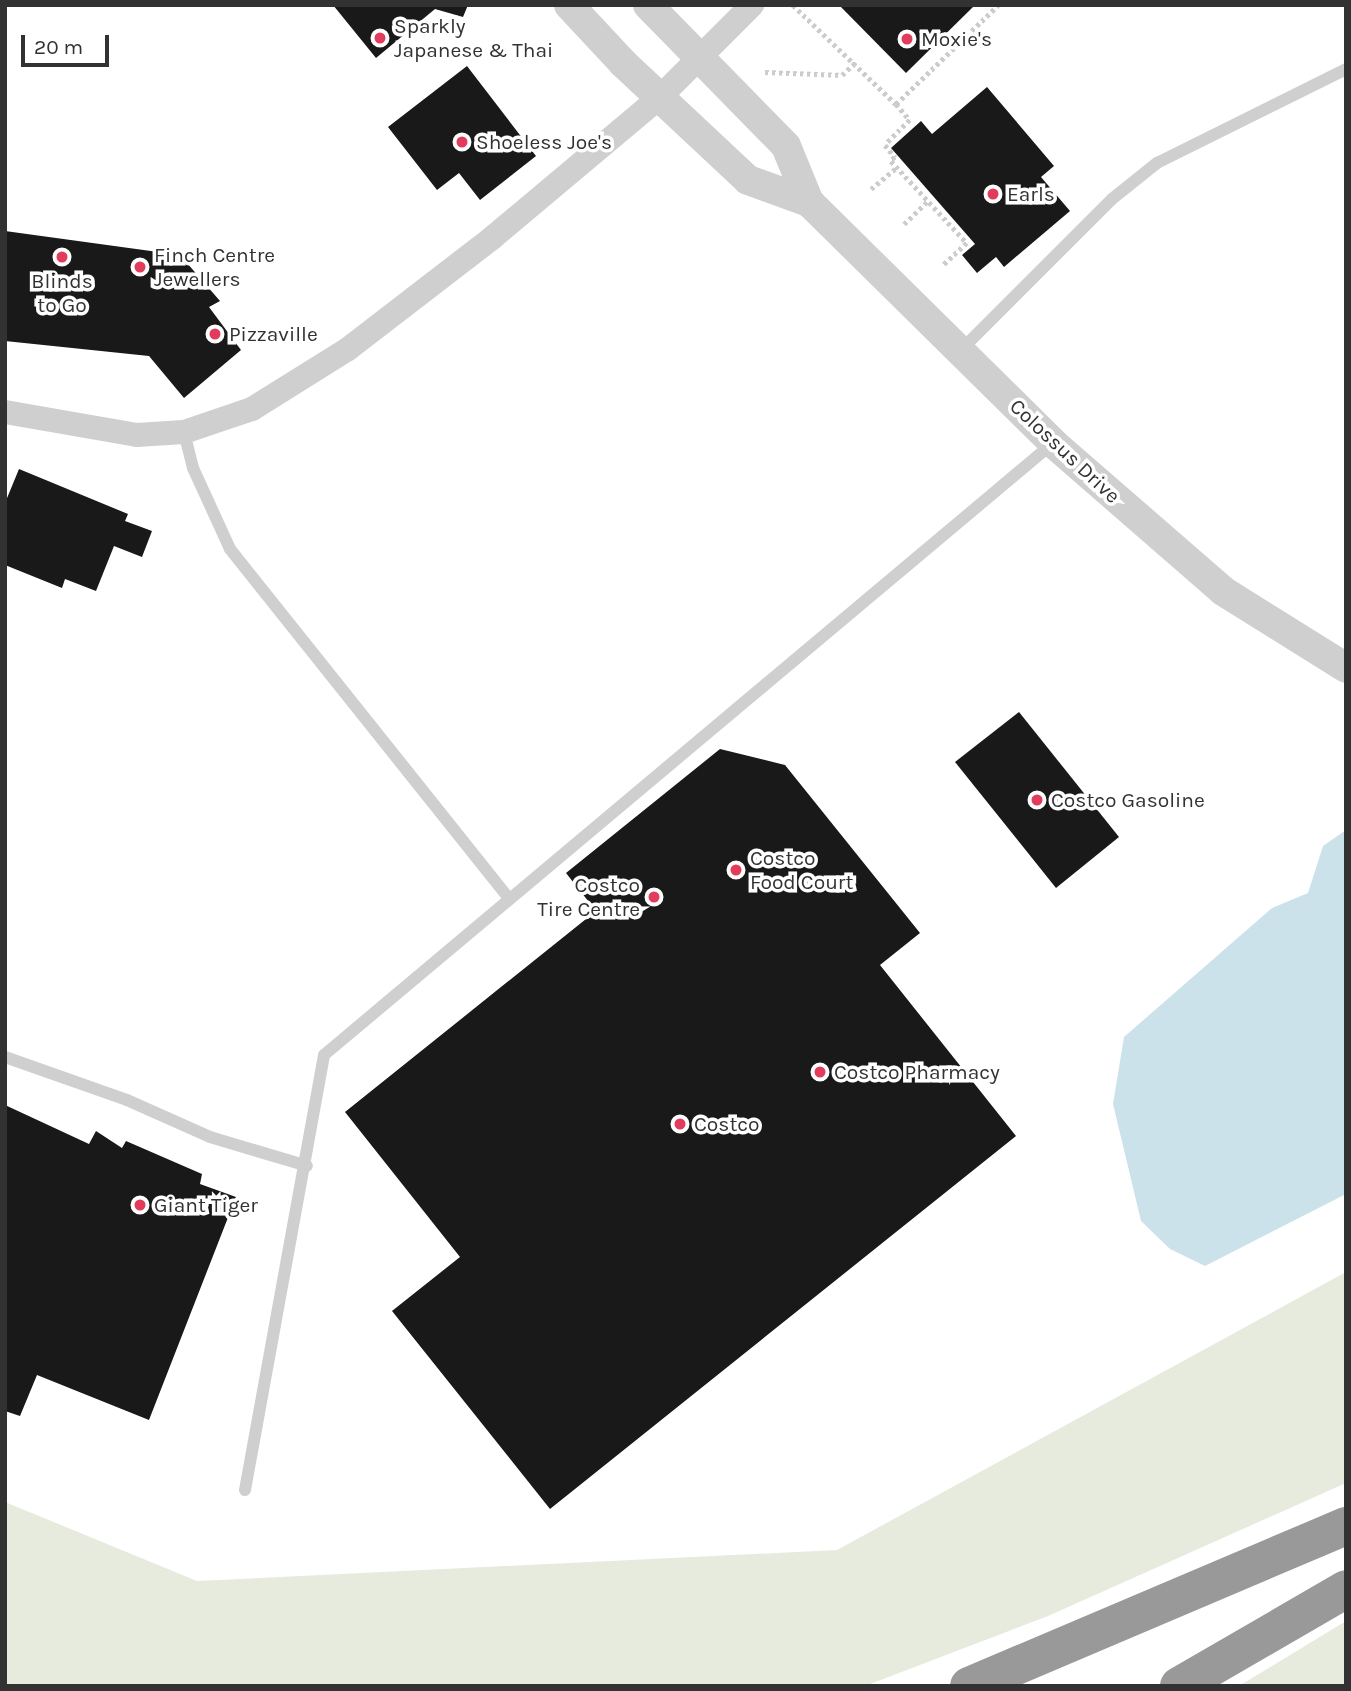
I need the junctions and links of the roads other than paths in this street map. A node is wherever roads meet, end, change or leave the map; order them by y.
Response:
1 (569, 5) edge
2 (648, 5) edge
3 (752, 5) edge
4 (699, 60) junction
5 (1346, 69) edge
6 (659, 98) junction
7 (809, 202) junction
8 (960, 352) junction
9 (5, 412) edge
10 (184, 432) junction
11 (1053, 443) junction
12 (1346, 668) edge
13 (509, 900) junction
14 (5, 1057) edge
15 (307, 1166) junction
16 (245, 1490) dead end
17 (1346, 1526) edge
18 (1346, 1589) edge
19 (969, 1686) edge
20 (1179, 1686) edge

1 - 6 street, Colossus Drive
2 - 4 street, Colossus Drive
3 - 4 street
4 - 6 street
4 - 7 street, Colossus Drive
5 - 8 lane
6 - 7 street, Colossus Drive
6 - 10 street
7 - 8 street, Colossus Drive
8 - 11 street, Colossus Drive
9 - 10 street
10 - 13 lane
11 - 12 street, Colossus Drive
11 - 13 lane
13 - 15 lane
14 - 15 lane
15 - 16 lane
17 - 19 highway
18 - 20 highway

